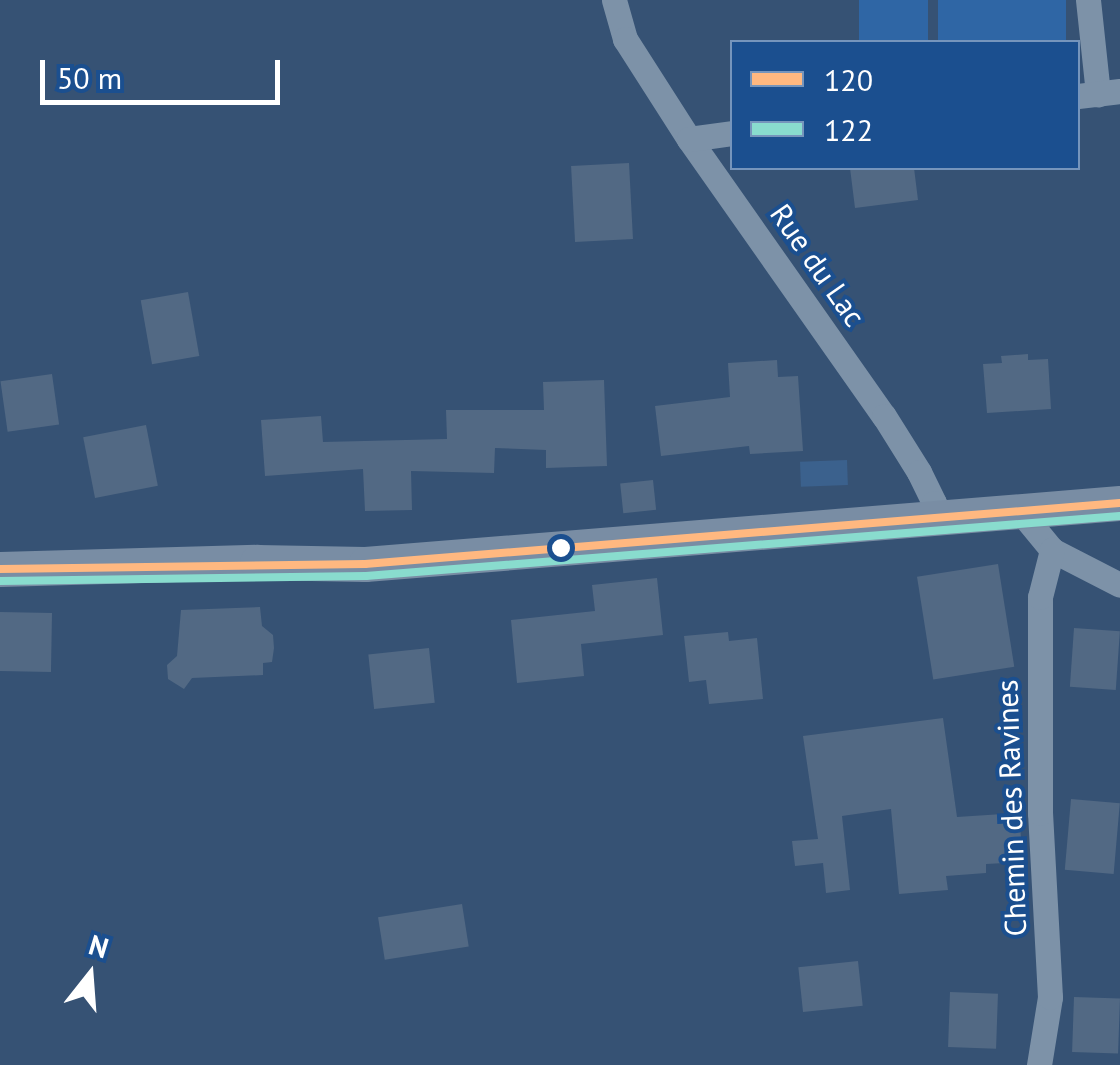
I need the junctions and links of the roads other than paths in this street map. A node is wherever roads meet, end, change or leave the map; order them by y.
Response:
1 (614, 0) edge
2 (1088, 0) edge
3 (1098, 94) edge
4 (730, 133) edge
5 (689, 139) junction
6 (1120, 503) edge
7 (1020, 511) junction
8 (934, 517) junction
9 (1052, 550) junction
10 (0, 569) edge
11 (1120, 585) edge
12 (1039, 1065) edge

1 - 5 street, Rue du Lac
2 - 3 street
4 - 5 street
5 - 8 street, Rue du Lac
6 - 7 street
7 - 8 street
7 - 9 street
8 - 10 street
9 - 11 street
9 - 12 street, Chemin des Ravines

